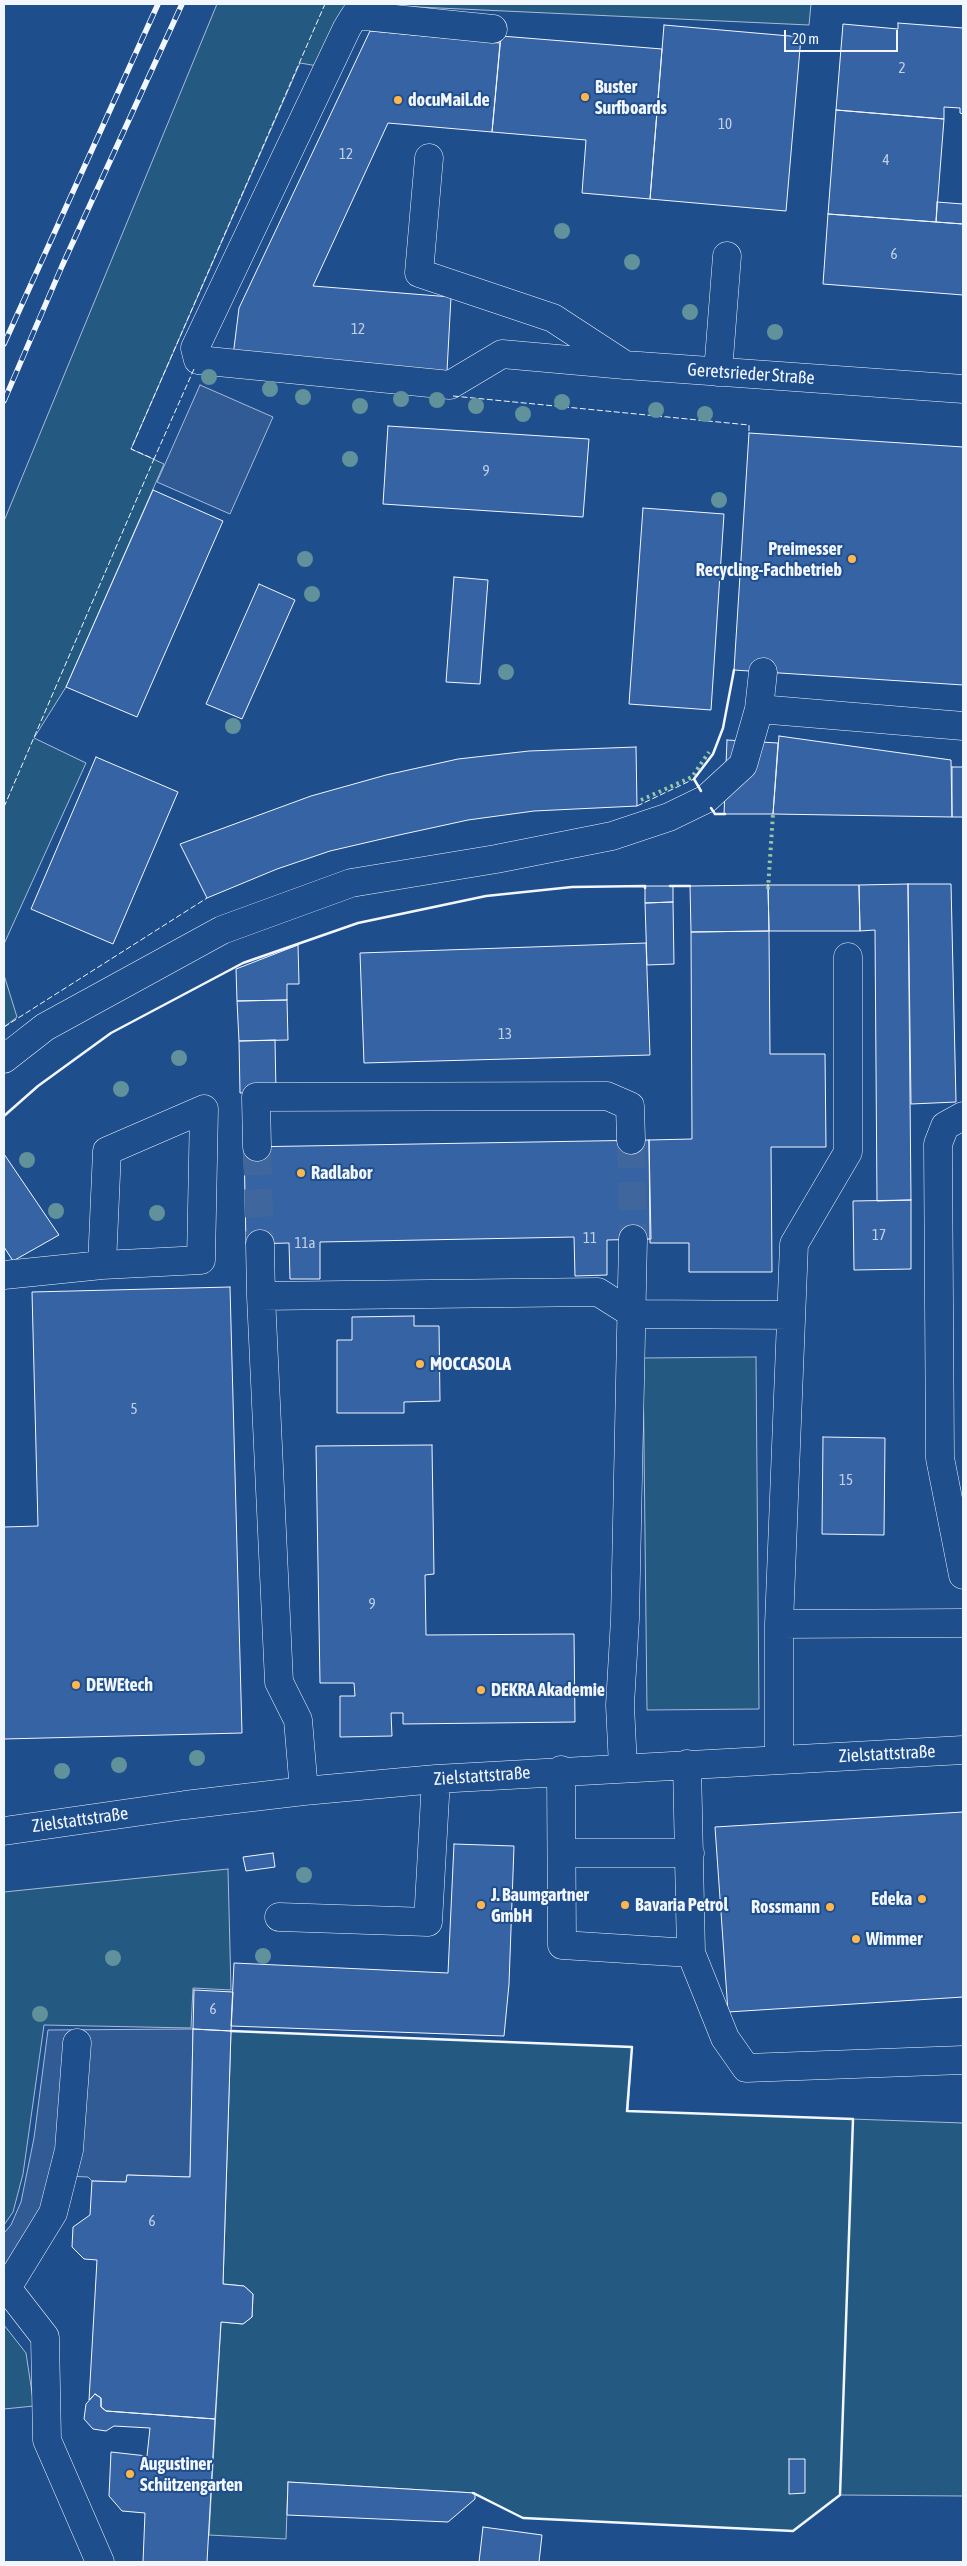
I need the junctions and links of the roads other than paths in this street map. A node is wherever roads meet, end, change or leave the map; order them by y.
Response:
1 (493, 29) dead end
2 (429, 158) dead end
3 (727, 256) dead end
4 (625, 366) junction
5 (718, 372) junction
6 (963, 390) edge
7 (763, 672) dead end
8 (759, 709) junction
9 (963, 726) edge
10 (848, 957) dead end
11 (4, 1059) edge
12 (963, 1116) edge
13 (632, 1140) tunnel mouth
14 (257, 1147) tunnel mouth
15 (633, 1239) tunnel mouth
16 (260, 1244) tunnel mouth
17 (102, 1265) junction
18 (4, 1275) edge
19 (261, 1296) junction
20 (633, 1314) junction
21 (791, 1315) junction
22 (963, 1575) edge
23 (963, 1623) edge
24 (779, 1624) junction
25 (963, 1750) edge
26 (778, 1760) junction
27 (687, 1764) junction
28 (623, 1767) junction
29 (561, 1770) junction
30 (436, 1778) junction
31 (304, 1791) junction
32 (4, 1831) edge
33 (563, 1853) junction
34 (690, 1853) junction
35 (279, 1917) dead end
36 (691, 1953) junction
37 (77, 2043) dead end
38 (963, 2060) edge
39 (5, 2288) edge
40 (100, 2562) edge

1 - 4 street
2 - 4 street, Geretsrieder Straße
3 - 5 street
4 - 5 street, Geretsrieder Straße
5 - 6 street, Geretsrieder Straße
7 - 8 street
8 - 9 street
8 - 11 street
10 - 21 street
12 - 22 street
13 - 14 street
15 - 20 street
16 - 19 street
17 - 17 street
17 - 18 street
19 - 20 street
19 - 31 street
20 - 21 street
20 - 28 street
21 - 24 street
23 - 24 street
24 - 26 street
25 - 26 street, Zielstattstraße
26 - 27 street, Zielstattstraße
27 - 28 street, Zielstattstraße
27 - 34 street
28 - 29 street, Zielstattstraße
29 - 30 street, Zielstattstraße
29 - 33 street
30 - 31 street, Zielstattstraße
30 - 35 street
31 - 32 street, Zielstattstraße
33 - 34 street
33 - 36 street
34 - 36 street
36 - 38 street
37 - 39 street
39 - 40 street

